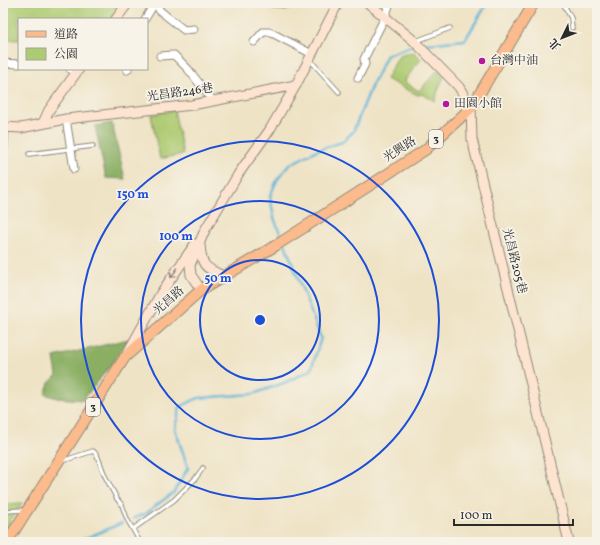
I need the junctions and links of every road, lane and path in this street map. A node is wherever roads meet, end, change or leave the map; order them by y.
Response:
1 (128, 3) edge
2 (271, 3) edge
3 (307, 3) edge
4 (338, 3) edge
5 (368, 3) edge
6 (390, 3) edge
7 (534, 3) edge
8 (563, 3) edge
9 (160, 4) edge
10 (385, 17) junction
11 (117, 18) edge
12 (146, 18) edge
13 (450, 28) dead end
14 (572, 28) dead end
15 (194, 29) dead end
16 (413, 40) junction
17 (254, 42) dead end
18 (160, 56) dead end
19 (310, 57) junction
20 (3, 63) edge
21 (18, 64) edge
22 (76, 70) edge
23 (358, 78) dead end
24 (296, 85) junction
25 (339, 92) dead end
26 (214, 101) junction
27 (471, 108) junction
28 (66, 119) junction
29 (43, 123) junction
30 (4, 127) edge
31 (93, 146) dead end
32 (71, 149) junction
33 (29, 154) dead end
34 (3, 159) edge
35 (74, 168) dead end
36 (205, 230) junction
37 (225, 277) junction
38 (201, 290) junction
39 (125, 357) junction
40 (57, 463) junction
41 (203, 468) dead end
42 (27, 510) junction
43 (3, 511) edge
44 (133, 529) junction
45 (7, 542) edge
46 (140, 542) edge
47 (569, 542) edge

1 - 11 main road
2 - 3 street
4 - 19 main road, 光昌路
5 - 10 main road, 光昌路205巷
6 - 10 street
7 - 27 main road, 光興路 / 3
8 - 14 lane
9 - 12 street
9 - 15 street
10 - 16 main road, 光昌路205巷
10 - 23 street
13 - 16 lane
16 - 27 main road, 光昌路205巷
17 - 19 street
18 - 26 street
19 - 24 main road, 光昌路
19 - 25 lane
20 - 21 street
22 - 29 main road
24 - 26 main road, 光昌路246巷
24 - 36 main road, 光昌路
26 - 28 main road, 光昌路246巷
27 - 37 main road, 光興路 / 3
27 - 47 main road, 光昌路205巷
28 - 29 main road, 光昌路246巷
28 - 32 street
29 - 30 main road, 光昌路246巷
30 - 34 street
31 - 32 lane
32 - 33 lane
32 - 35 street
36 - 37 main road
36 - 38 main road, 光昌路
36 -> 39 main road
37 - 38 main road, 3
38 - 39 main road, 光昌路 / 3
39 - 40 main road, 光昌路 / 3
40 - 42 main road, 光昌路 / 3
40 - 44 lane
41 - 44 lane
42 - 43 lane
42 - 45 main road, 光昌路 / 3
44 - 46 lane

